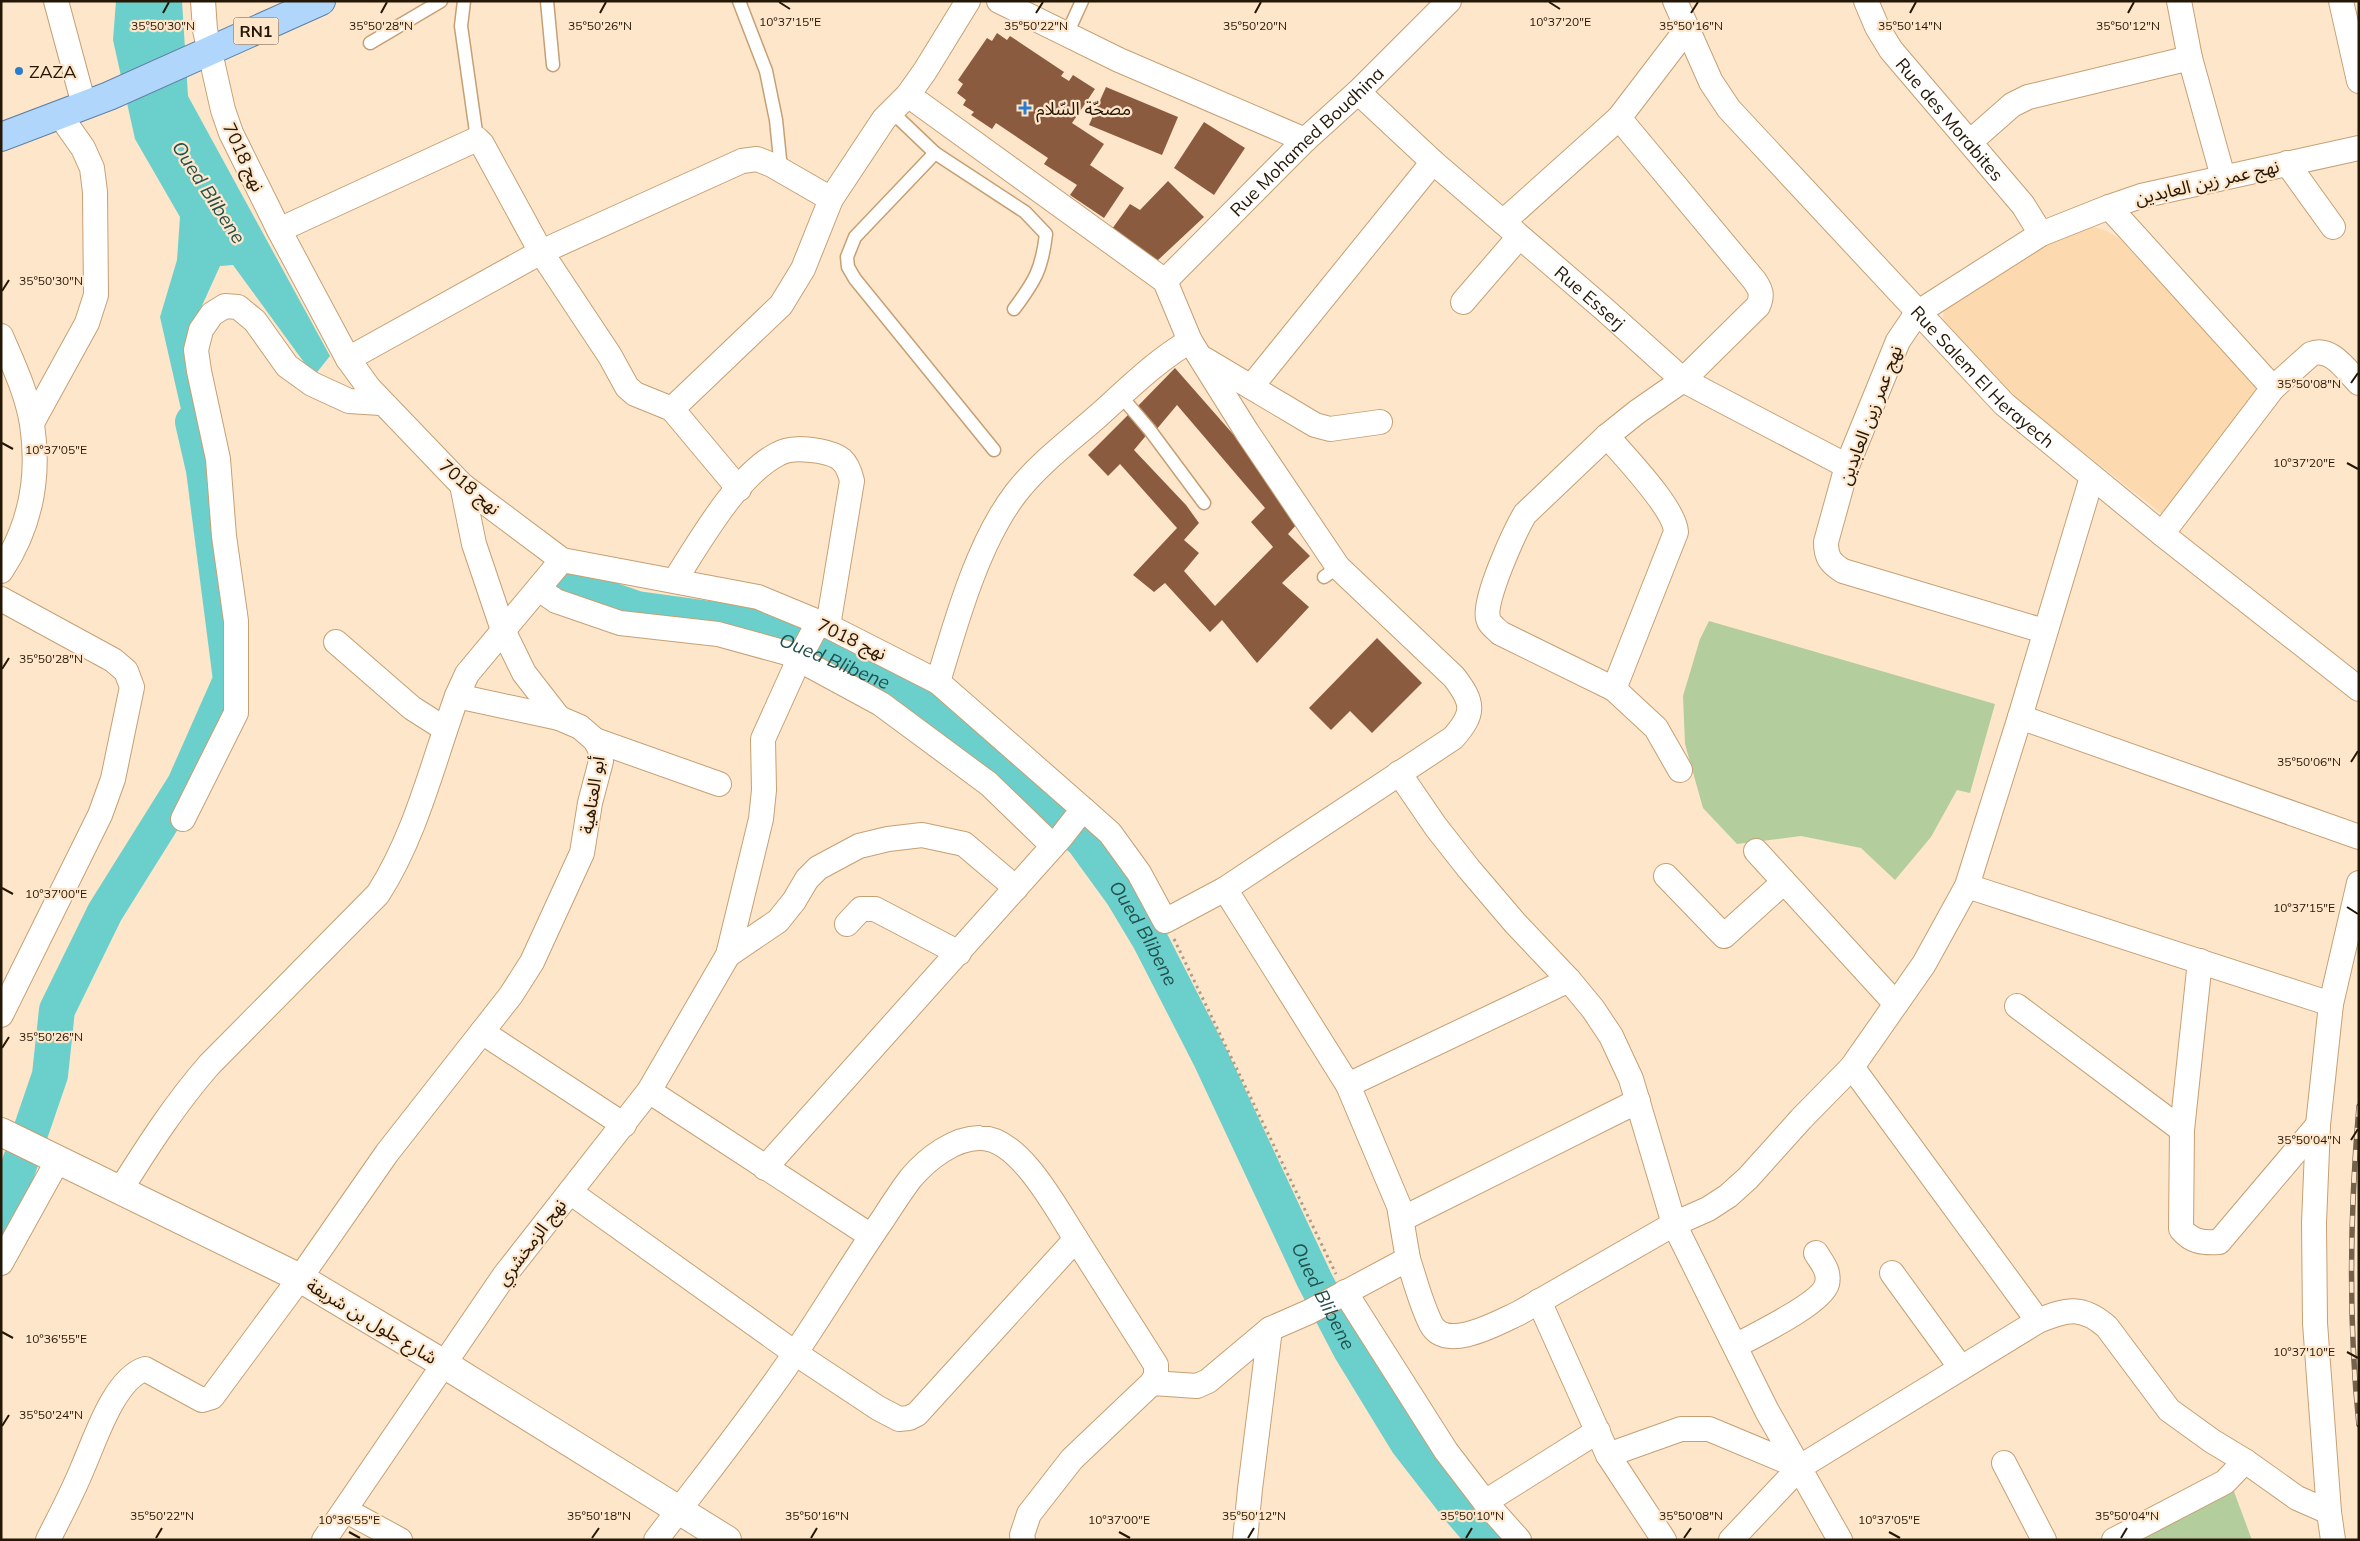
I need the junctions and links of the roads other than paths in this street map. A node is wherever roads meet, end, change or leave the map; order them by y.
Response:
1 (56, 1) edge
2 (203, 1) edge
3 (321, 1) edge
4 (442, 1) edge
5 (464, 1) edge
6 (548, 1) edge
7 (739, 1) edge
8 (968, 1) edge
9 (999, 1) edge
10 (1082, 1) edge
11 (1449, 1) edge
12 (1675, 1) edge
13 (2179, 1) edge
14 (2342, 1) edge
15 (1867, 2) edge
16 (1687, 29) junction
17 (1067, 34) junction
18 (370, 43) dead end
19 (200, 56) junction
20 (2190, 58) junction
21 (553, 66) dead end
22 (2359, 81) edge
23 (1358, 92) junction
24 (908, 95) junction
25 (96, 100) junction
26 (892, 112) junction
27 (59, 114) junction
28 (1619, 118) junction
29 (1, 137) edge
30 (477, 139) junction
31 (1305, 140) junction
32 (1970, 142) junction
33 (2359, 148) edge
34 (935, 152) junction
35 (1433, 162) junction
36 (2287, 164) junction
37 (780, 169) junction
38 (2223, 177) junction
39 (831, 199) junction
40 (2109, 208) junction
41 (2332, 227) dead end
42 (1511, 229) junction
43 (279, 230) junction
44 (2041, 234) junction
45 (541, 252) junction
46 (1165, 281) junction
47 (1463, 302) dead end
48 (1014, 309) dead end
49 (1917, 313) junction
50 (1, 336) edge
51 (1195, 348) junction
52 (348, 359) junction
53 (1683, 380) junction
54 (2359, 383) edge
55 (1251, 387) junction
56 (2273, 388) junction
57 (1120, 395) junction
58 (382, 403) junction
59 (672, 409) junction
60 (1380, 422) dead end
61 (32, 423) junction
62 (1608, 436) junction
63 (994, 450) dead end
64 (1847, 466) junction
65 (2092, 477) junction
66 (462, 485) junction
67 (738, 489) junction
68 (1204, 503) dead end
69 (2162, 534) junction
70 (562, 560) junction
71 (1, 571) edge
72 (675, 580) junction
73 (539, 589) junction
74 (1, 599) edge
75 (821, 626) junction
76 (503, 630) junction
77 (2044, 631) junction
78 (336, 642) dead end
79 (800, 658) junction
80 (938, 682) junction
81 (1614, 689) junction
82 (2359, 689) edge
83 (457, 696) junction
84 (2020, 717) junction
85 (559, 718) junction
86 (445, 728) junction
87 (596, 740) junction
88 (1680, 770) dead end
89 (1398, 773) junction
90 (719, 784) dead end
91 (1081, 812) junction
92 (183, 819) dead end
93 (2359, 837) edge
94 (1058, 841) junction
95 (1756, 851) dead end
96 (1666, 876) dead end
97 (1784, 882) junction
98 (2359, 883) edge
99 (1967, 886) junction
100 (1016, 888) junction
101 (1225, 889) junction
102 (847, 924) dead end
103 (959, 953) junction
104 (728, 955) junction
105 (2200, 962) junction
106 (1569, 980) junction
107 (1896, 1004) junction
108 (2331, 1004) junction
109 (2017, 1006) dead end
110 (1, 1015) edge
111 (482, 1032) junction
112 (1852, 1067) junction
113 (1348, 1085) junction
114 (649, 1091) junction
115 (1638, 1101) junction
116 (624, 1125) junction
117 (2318, 1125) junction
118 (2182, 1130) junction
119 (1, 1132) edge
120 (51, 1157) junction
121 (765, 1168) junction
122 (121, 1189) junction
123 (570, 1192) junction
124 (1402, 1219) junction
125 (1674, 1224) junction
126 (871, 1236) junction
127 (1076, 1239) junction
128 (1816, 1253) dead end
129 (1408, 1259) junction
130 (1, 1263) edge
131 (1892, 1273) dead end
132 (300, 1278) junction
133 (1340, 1295) junction
134 (1539, 1300) junction
135 (2038, 1321) junction
136 (1270, 1329) junction
137 (1735, 1346) junction
138 (795, 1353) junction
139 (444, 1364) junction
140 (1961, 1368) junction
141 (1152, 1383) junction
142 (1598, 1431) junction
143 (1608, 1455) junction
144 (2245, 1461) junction
145 (2004, 1463) dead end
146 (1800, 1467) junction
147 (1485, 1502) junction
148 (679, 1509) junction
149 (345, 1510) junction
150 (2329, 1512) junction
151 (48, 1540) edge
152 (324, 1540) edge
153 (400, 1540) edge
154 (656, 1540) edge
155 (727, 1540) edge
156 (1023, 1540) edge
157 (1245, 1540) edge
158 (1519, 1540) edge
159 (1664, 1540) edge
160 (1731, 1540) edge
161 (1840, 1540) edge
162 (2044, 1540) edge
163 (2114, 1540) edge
164 (2322, 1540) edge
165 (2333, 1540) edge

1 - 25 street
2 - 19 street, نهج 7018
3 - 19 main road, RN1
4 - 18 lane
5 - 30 lane
6 - 21 lane
7 - 37 lane
8 - 24 street
9 - 17 street
10 - 17 lane
11 - 23 street, Rue Mohamed Boudhina
12 - 16 street, Rue Salem El Herayech
13 - 20 street
14 - 22 street
15 - 32 street, Rue des Morabites
16 - 28 street
16 - 49 street, Rue Salem El Herayech
17 - 31 street
19 - 25 main road, RN1
19 - 43 street, نهج 7018
20 - 32 street
20 - 38 street
23 - 31 street, Rue Mohamed Boudhina
23 - 35 street, Rue Esserj
24 - 26 street
24 - 46 street
25 - 27 main road, RN1
26 - 34 lane
26 - 39 street
27 - 29 main road, RN1
27 - 61 street
28 - 42 street
28 - 53 street
30 - 43 street
30 - 45 street
31 - 46 street, Rue Mohamed Boudhina
32 - 44 street, Rue des Morabites
33 - 36 street, نهج عمر زين العابدين
34 - 48 lane
34 - 63 lane
35 - 42 street, Rue Esserj
35 - 55 street
36 - 38 street, نهج عمر زين العابدين
36 - 41 street
37 - 39 street
37 - 45 street
38 - 40 street, نهج عمر زين العابدين
39 - 59 street
40 - 44 street, نهج عمر زين العابدين
40 - 56 street
42 - 47 street
42 - 53 street, Rue Esserj
43 - 52 street, نهج 7018
44 - 49 street, نهج عمر زين العابدين
45 - 52 street
45 - 59 street
46 - 51 street
49 - 64 street, نهج عمر زين العابدين
49 - 65 street, Rue Salem El Herayech
50 - 61 street
51 - 55 street
51 - 57 street
51 - 89 street
52 - 58 street, نهج 7018
53 - 62 street
53 - 64 street, Rue Esserj
54 - 56 street
55 - 60 street
56 - 69 street
57 - 68 lane
57 - 80 street
58 - 66 street, نهج 7018
58 - 92 street
59 - 67 street
61 - 71 street
62 - 81 street
62 - 81 street
64 - 77 street, نهج عمر زين العابدين
65 - 69 street, Rue Salem El Herayech
65 - 77 street
66 - 70 street, نهج 7018
66 - 76 street, أبو العتاهية
67 - 72 street
67 - 75 street
69 - 82 street, Rue Salem El Herayech
70 - 72 street, نهج 7018
70 - 73 street
72 - 75 street, نهج 7018
73 - 76 street
73 - 79 street
74 - 110 street
75 - 79 street
75 - 80 street, نهج 7018
76 - 83 street
76 - 85 street, أبو العتاهية
77 - 84 street
78 - 86 street
79 - 94 street
79 - 104 street
80 - 91 street, نهج 7018
81 - 88 street
83 - 85 street
83 - 86 street
84 - 93 street
84 - 99 street
85 - 87 street, أبو العتاهية
86 - 122 street
87 - 90 street
87 - 111 street, أبو العتاهية
89 - 101 street
89 - 106 street
91 - 94 street
91 - 101 street, نهج 7018
94 - 100 street
95 - 97 street
96 - 97 street
97 - 107 street
98 - 108 street
99 - 105 street
99 - 107 street
100 - 103 street
100 - 104 street
101 - 113 street
102 - 103 street
103 - 121 street
104 - 114 street
105 - 108 street
105 - 118 street
106 - 113 street
106 - 115 street
107 - 112 street
108 - 117 street
109 - 118 street
111 - 116 street
111 - 132 street, أبو العتاهية
112 - 125 street
112 - 135 street
113 - 124 street
114 - 116 street, نهج الزمخشري
114 - 121 street
115 - 124 street
115 - 125 street
116 - 123 street, نهج الزمخشري
117 - 118 street
117 - 150 street
119 - 120 main road, شارع جلول بن شريفة
120 - 122 main road, شارع جلول بن شريفة
120 - 130 street
121 - 126 street
122 - 132 main road, شارع جلول بن شريفة
123 - 138 street
123 - 139 street, نهج الزمخشري
124 - 129 street
125 - 134 street
125 - 137 street
126 - 127 street
126 - 138 street
127 - 138 street
127 - 141 street
128 - 137 street
129 - 133 street
129 - 134 street
131 - 140 street
132 - 139 main road, شارع جلول بن شريفة
132 - 151 street, أبو العتاهية
133 - 136 street
133 - 147 street
134 - 142 street
135 - 140 street
135 - 144 street
136 - 141 street
136 - 157 street
137 - 146 street
138 - 148 street
139 - 148 main road, شارع جلول بن شريفة
139 - 149 street, نهج الزمخشري
140 - 146 street
141 - 156 street
142 - 143 street
142 - 147 street
143 - 146 street
143 - 159 street
144 - 150 street
144 - 163 street
145 - 162 street
146 - 160 street
146 - 161 street
147 - 158 street
148 - 154 street
148 - 155 main road, شارع جلول بن شريفة
149 - 152 street, نهج الزمخشري
149 - 153 street
150 - 164 street
150 - 165 street

